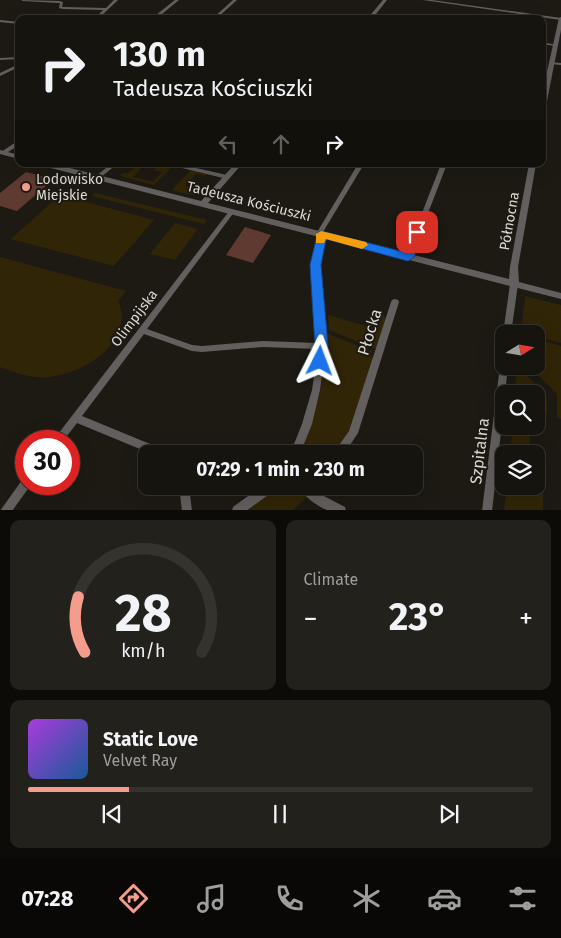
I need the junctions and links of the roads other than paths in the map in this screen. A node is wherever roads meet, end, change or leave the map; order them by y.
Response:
1 (23, 0) edge
2 (116, 0) edge
3 (177, 0) edge
4 (235, 0) edge
5 (385, 0) edge
6 (425, 0) edge
7 (51, 1) edge
8 (106, 9) junction
9 (100, 15) edge
10 (158, 15) edge
11 (218, 15) edge
12 (373, 15) edge
13 (538, 15) edge
14 (546, 16) edge
15 (561, 18) edge
16 (0, 21) edge
17 (15, 23) edge
18 (557, 44) edge
19 (15, 58) edge
20 (0, 59) edge
21 (551, 63) junction
22 (561, 64) edge
23 (15, 67) edge
24 (546, 70) edge
25 (550, 71) junction
26 (0, 74) edge
27 (546, 91) edge
28 (15, 144) edge
29 (2, 152) edge
30 (15, 156) edge
31 (58, 167) edge
32 (110, 167) edge
33 (184, 167) edge
34 (236, 167) edge
35 (359, 167) edge
36 (443, 167) edge
37 (532, 167) edge
38 (98, 177) junction
39 (227, 177) junction
40 (203, 204) junction
41 (232, 211) junction
42 (320, 234) junction
43 (408, 257) junction
44 (514, 284) junction
45 (561, 296) edge
46 (395, 302) dead end
47 (508, 325) edge
48 (142, 330) junction
49 (322, 346) junction
50 (503, 375) edge
51 (76, 418) junction
52 (67, 430) edge
53 (142, 445) edge
54 (299, 445) edge
55 (344, 445) edge
56 (17, 495) edge
57 (185, 495) edge
58 (258, 495) edge
59 (311, 495) edge
60 (5, 510) edge
61 (187, 510) edge
62 (237, 510) edge
63 (341, 510) edge
64 (487, 510) edge

1 - 7 street
2 - 8 street
3 - 10 street
4 - 11 street
5 - 12 street
6 - 13 street
7 - 8 street
8 - 9 street
14 - 15 street
15 - 18 street
16 - 17 street
18 - 21 street
19 - 20 street
21 - 22 street
21 - 25 street
23 - 26 street
24 - 25 street
25 - 27 street
28 - 29 street
29 - 30 street
31 - 38 street, Tadeusza Kościuszki
32 - 38 street
33 - 39 street
34 - 39 street
35 - 42 street
36 - 43 street
37 - 44 street, Północna
38 - 40 street, Tadeusza Kościuszki
39 - 40 street
40 - 41 street, Tadeusza Kościuszki
41 - 42 street, Tadeusza Kościuszki
41 - 48 street, Olimpijska
42 - 43 street, Tadeusza Kościuszki
42 - 49 street
43 - 44 street, Tadeusza Kościuszki
44 - 45 street, Tadeusza Kościuszki
44 - 47 street
46 - 55 street, Płocka
48 - 49 street
48 - 51 street, Olimpijska
49 - 54 street
50 - 64 street, Szpitalna
51 - 52 street, Olimpijska
51 - 53 street
56 - 60 street
57 - 61 street
58 - 62 street
59 - 63 street

